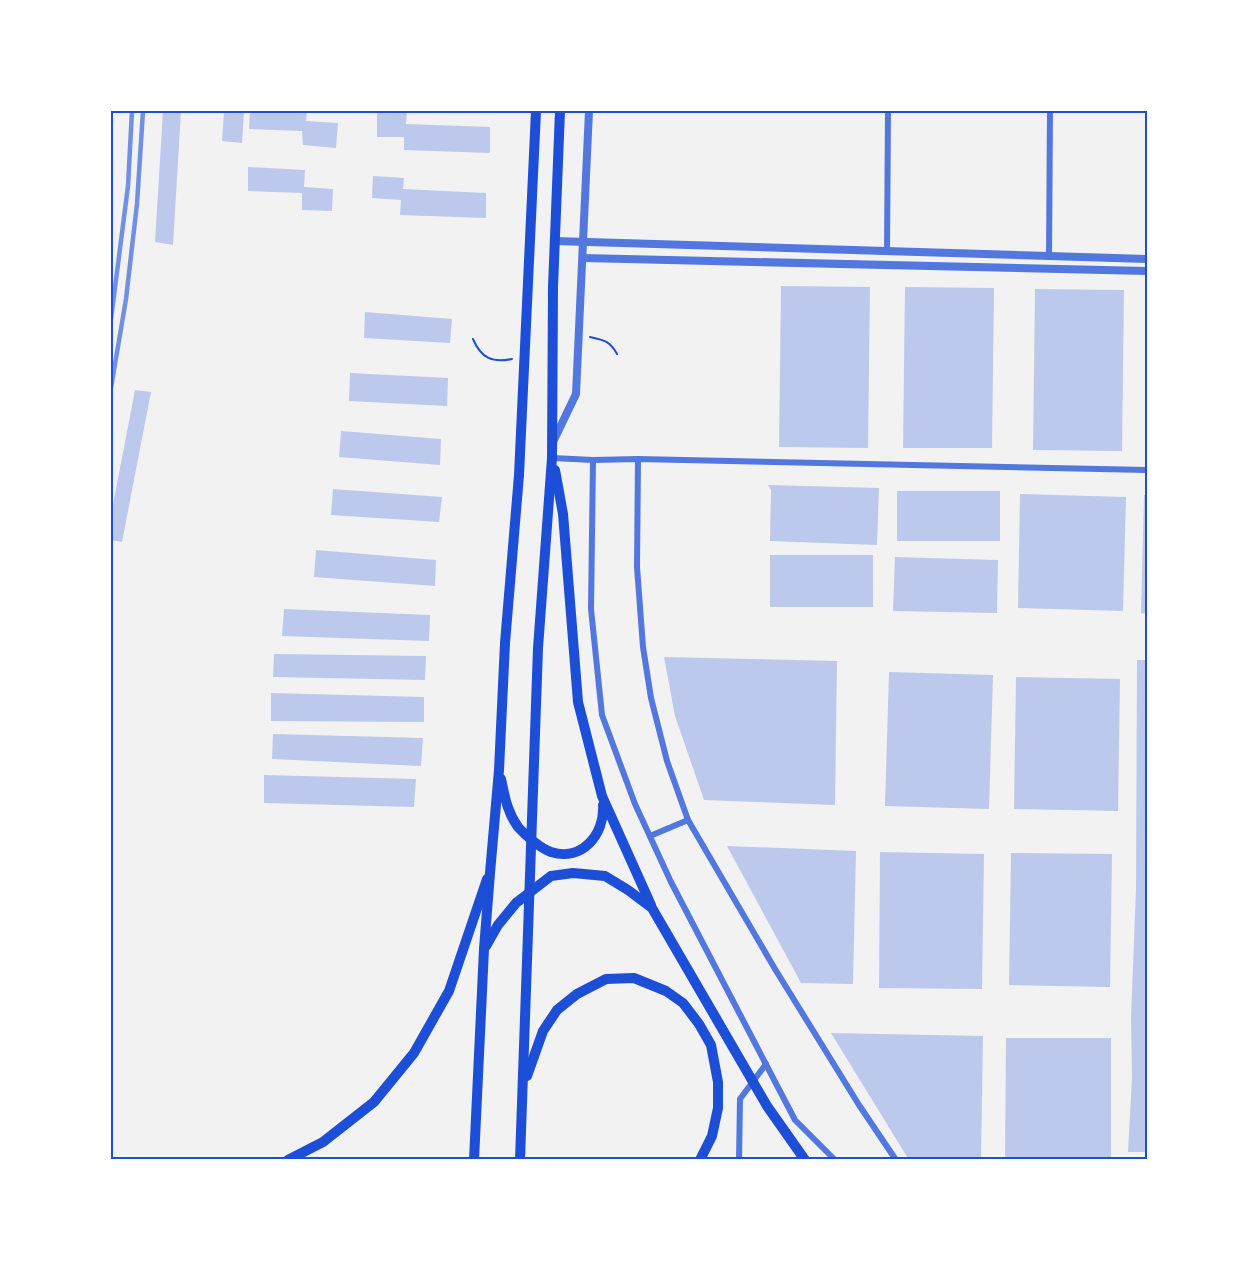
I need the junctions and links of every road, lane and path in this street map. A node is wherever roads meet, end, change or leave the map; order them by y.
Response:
1 (536, 111) edge
2 (560, 111) edge
3 (589, 111) edge
4 (888, 111) edge
5 (1050, 111) edge
6 (555, 241) junction
7 (584, 242) junction
8 (887, 251) junction
9 (1049, 256) junction
10 (583, 258) junction
11 (1147, 259) edge
12 (1147, 271) edge
13 (552, 442) junction
14 (552, 458) junction
15 (638, 459) junction
16 (593, 460) junction
17 (1147, 470) edge
18 (499, 770) junction
19 (602, 796) junction
20 (688, 820) junction
21 (650, 836) junction
22 (489, 873) junction
23 (652, 908) junction
24 (484, 949) junction
25 (766, 1064) junction
26 (522, 1088) junction
27 (288, 1160) edge
28 (474, 1160) edge
29 (520, 1160) edge
30 (700, 1160) edge
31 (739, 1160) edge
32 (805, 1160) edge
33 (835, 1160) edge
34 (896, 1160) edge

1 - 18 main road
2 - 6 main road
3 - 7 street
4 - 8 street
5 - 9 street
6 - 7 street
6 - 13 main road
7 - 8 street
7 - 10 street
8 - 9 street
9 - 11 street
10 - 12 street
10 - 13 street
13 - 14 main road
14 - 16 street
14 - 19 main road
14 - 26 main road
15 - 16 street
15 - 17 street
15 - 20 street
16 - 21 street
18 - 19 main road
18 - 22 main road
19 - 23 main road
20 - 21 street
20 - 34 street
21 - 25 street
22 - 24 main road
22 - 27 main road
23 - 24 main road
23 - 32 main road
24 - 28 main road
25 - 31 street
25 - 33 street
26 - 29 main road
26 - 30 main road

